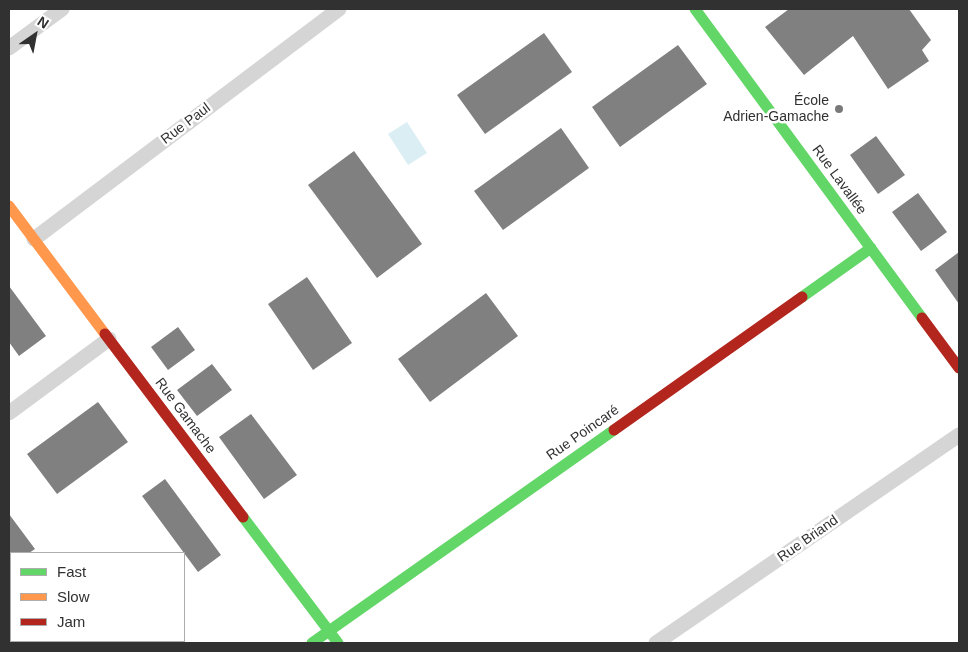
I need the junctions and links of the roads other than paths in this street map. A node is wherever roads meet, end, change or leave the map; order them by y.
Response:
1 (62, 9) edge
2 (339, 9) edge
3 (695, 9) edge
4 (9, 48) edge
5 (9, 206) edge
6 (34, 239) junction
7 (871, 248) junction
8 (109, 339) junction
9 (959, 368) edge
10 (9, 413) edge
11 (959, 435) edge
12 (329, 631) junction
13 (312, 643) edge
14 (338, 643) edge
15 (656, 643) edge

1 - 4 street
2 - 6 street, Rue Paul
3 - 7 street, Rue Lavallée
5 - 6 street, Rue Gamache
6 - 8 street, Rue Gamache
7 - 9 street, Rue Lavallée
7 - 12 street, Rue Poincaré
8 - 10 street
8 - 12 street, Rue Gamache
11 - 15 street, Rue Briand
12 - 13 street, Rue Poincaré
12 - 14 street, Rue Gamache

